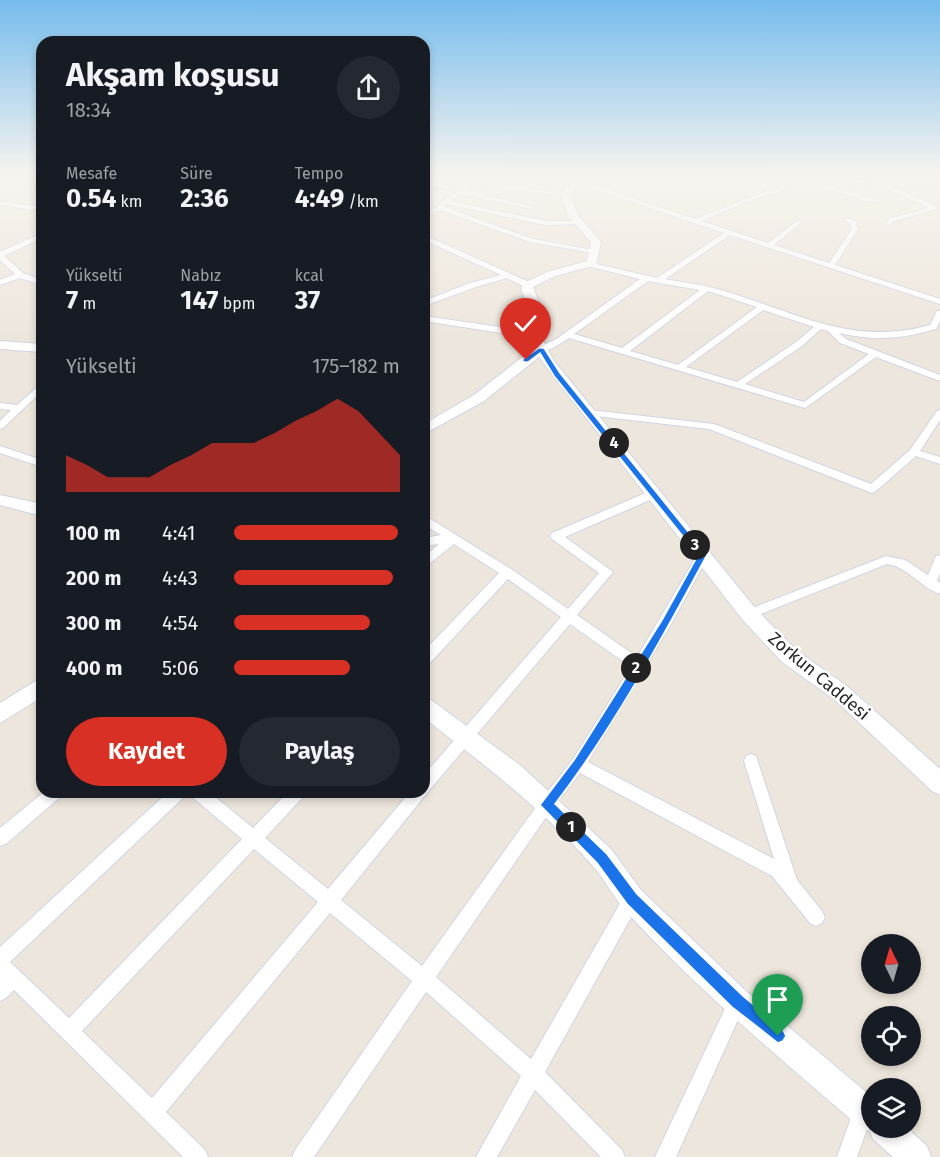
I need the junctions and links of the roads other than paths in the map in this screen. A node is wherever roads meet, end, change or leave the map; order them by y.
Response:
1 (502, 229) edge
2 (584, 229) edge
3 (721, 229) edge
4 (790, 229) edge
5 (855, 229) edge
6 (729, 232) junction
7 (36, 238) edge
8 (430, 240) edge
9 (768, 246) junction
10 (0, 256) edge
11 (592, 257) junction
12 (830, 266) junction
13 (20, 275) junction
14 (507, 276) junction
15 (647, 278) junction
16 (659, 280) junction
17 (36, 281) edge
18 (0, 283) edge
19 (528, 285) junction
20 (706, 289) junction
21 (430, 301) edge
22 (940, 301) edge
23 (762, 307) junction
24 (940, 313) edge
25 (430, 319) edge
26 (819, 326) junction
27 (936, 329) edge
28 (832, 331) junction
29 (534, 335) junction
30 (568, 335) junction
31 (0, 345) edge
32 (36, 348) edge
33 (541, 349) junction
34 (623, 352) junction
35 (874, 354) junction
36 (681, 367) junction
37 (940, 378) edge
38 (740, 384) junction
39 (36, 392) edge
40 (0, 406) edge
41 (19, 408) junction
42 (590, 413) junction
43 (940, 413) edge
44 (0, 426) edge
45 (430, 427) edge
46 (0, 449) edge
47 (914, 452) junction
48 (940, 461) edge
49 (36, 462) edge
50 (655, 493) junction
51 (0, 500) edge
52 (36, 509) edge
53 (430, 523) edge
54 (453, 538) junction
55 (430, 541) edge
56 (703, 555) junction
57 (430, 559) edge
58 (940, 559) edge
59 (507, 572) junction
60 (935, 586) edge
61 (749, 614) junction
62 (568, 616) junction
63 (430, 654) edge
64 (638, 665) junction
65 (36, 690) edge
66 (430, 710) edge
67 (0, 714) edge
68 (467, 736) junction
69 (751, 761) dead end
70 (579, 764) junction
71 (430, 780) edge
72 (940, 784) edge
73 (48, 798) edge
74 (173, 798) edge
75 (204, 798) edge
76 (292, 798) edge
77 (415, 798) edge
78 (546, 805) junction
79 (0, 838) edge
80 (253, 839) junction
81 (791, 887) junction
82 (632, 899) junction
83 (329, 901) junction
84 (816, 917) dead end
85 (0, 959) edge
86 (4, 978) edge
87 (424, 979) junction
88 (737, 1002) junction
89 (69, 1032) junction
90 (534, 1075) junction
91 (861, 1108) edge
92 (153, 1113) junction
93 (861, 1136) edge
94 (895, 1138) edge
95 (198, 1157) edge
96 (302, 1157) edge
97 (486, 1157) edge
98 (615, 1157) edge
99 (665, 1157) edge
100 (847, 1157) edge
101 (916, 1157) edge

1 - 11 street
2 - 11 street
3 - 6 street
4 - 9 street
5 - 12 street
6 - 9 street
6 - 16 street
7 - 10 street
8 - 14 street
9 - 12 street
10 - 13 street
11 - 15 street
11 - 19 street
12 - 22 street
13 - 17 street
13 - 18 street
14 - 19 street
14 - 21 street
15 - 16 street
15 - 30 street
16 - 20 street
19 - 29 street, Zorkun Caddesi
20 - 23 street
20 - 34 street
23 - 26 street
23 - 36 street
24 - 27 street
25 - 29 street
26 - 28 street
26 - 38 street
27 - 28 street
28 - 35 street
29 - 33 street, Zorkun Caddesi
30 - 33 street
30 - 34 street
31 - 32 street
33 - 42 street, Zorkun Caddesi
33 - 45 street
34 - 36 street
35 - 37 street
35 - 38 street
36 - 38 street
39 - 41 street
40 - 41 street
41 - 44 street
42 - 47 street
42 - 50 street, Zorkun Caddesi
43 - 47 street
46 - 49 street
47 - 48 street
50 - 56 street, Zorkun Caddesi
50 - 62 street
51 - 52 street
53 - 54 street
54 - 55 street
54 - 57 street
54 - 59 street
56 - 61 street, Zorkun Caddesi
56 - 64 street
58 - 60 street
59 - 62 street
59 - 63 street
60 - 61 street
61 - 72 street, Zorkun Caddesi
62 - 64 street
62 - 68 street
64 - 70 street
65 - 67 street
66 - 68 street
68 - 71 street
68 - 78 street
69 - 81 street
70 - 78 street
70 - 81 street
73 - 79 street
74 - 85 street
75 - 80 street
76 - 80 street
77 - 83 street
78 - 82 street
78 - 87 street
80 - 83 street
80 - 89 street
81 - 84 street
82 - 88 street
82 - 90 street
83 - 87 street
83 - 92 street
86 - 89 street
87 - 90 street
87 - 96 street
88 - 91 street
88 - 99 street
89 - 92 street
90 - 97 street
90 - 98 street
92 - 95 street
93 - 100 street
94 - 101 street

